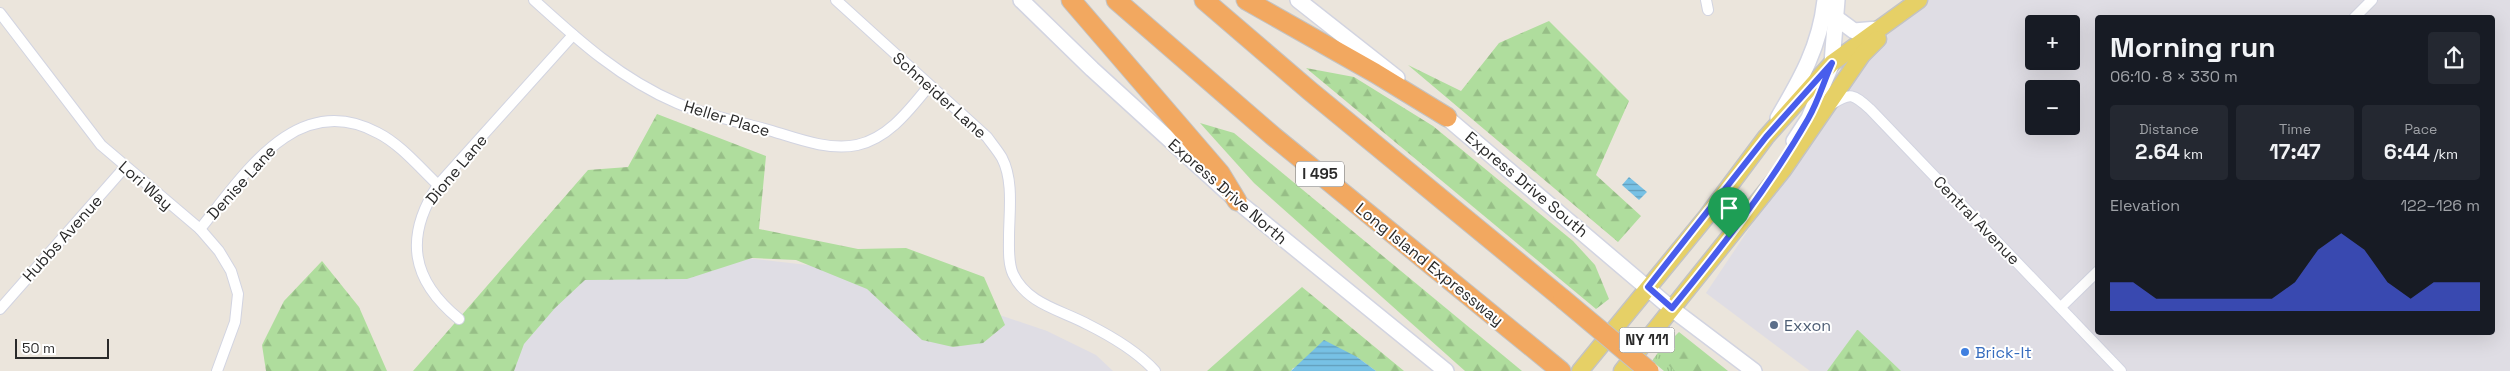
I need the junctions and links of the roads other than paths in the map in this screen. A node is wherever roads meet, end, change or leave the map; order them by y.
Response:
1 (534, 0) edge
2 (836, 0) edge
3 (1022, 0) edge
4 (1071, 0) edge
5 (1116, 0) edge
6 (1204, 0) edge
7 (1246, 0) edge
8 (1298, 0) edge
9 (1825, 0) edge
10 (1837, 0) edge
11 (1919, 0) edge
12 (2372, 0) edge
13 (0, 13) edge
14 (2357, 15) edge
15 (1835, 18) junction
16 (1878, 29) junction
17 (573, 35) junction
18 (1832, 63) junction
19 (930, 86) junction
20 (1825, 108) junction
21 (1447, 117) junction
22 (1766, 137) junction
23 (125, 167) junction
24 (438, 185) junction
25 (1237, 201) junction
26 (200, 229) junction
27 (1729, 238) junction
28 (2095, 274) edge
29 (1648, 287) junction
30 (2061, 307) junction
31 (1672, 308) junction
32 (0, 309) edge
33 (459, 320) dead end
34 (216, 371) edge
35 (1155, 371) edge
36 (1446, 371) edge
37 (1561, 371) edge
38 (1580, 371) edge
39 (1622, 371) edge
40 (1649, 371) edge
41 (1754, 371) edge
42 (2121, 371) edge

1 - 17 street, Heller Place
2 - 19 street, Schneider Lane
3 - 25 main road, Express Drive North
4 - 25 highway
5 - 37 highway, Long Island Expressway / I 495
6 - 40 highway, bridge
7 - 21 highway
8 - 21 main road, Express Drive South
9 - 22 main road
10 - 15 main road
11 - 16 main road, NY 111
11 - 20 main road, NY 111
12 - 14 street
13 - 23 street, Lori Way
15 - 16 main road
15 - 18 main road
16 - 18 main road, NY 111
17 - 19 street, Heller Place
17 - 24 street, Dione Lane
18 - 22 main road, NY 111
18 - 27 main road
19 - 35 street, Schneider Lane
20 - 27 main road, NY 111
20 - 30 street, Central Avenue
21 - 29 main road, Express Drive South
22 - 29 main road, NY 111
23 - 26 street, Lori Way
23 - 32 street, Hubbs Avenue
24 - 26 street, Denise Lane
24 - 33 street, Dione Lane
25 - 36 main road, Express Drive North
26 - 34 street, Lori Way
27 - 31 main road, NY 111
28 - 30 street
29 - 31 main road, Express Drive South
29 - 38 main road, NY 111
30 - 42 street, Central Avenue
31 - 39 main road, NY 111
31 - 41 main road, Express Drive South

